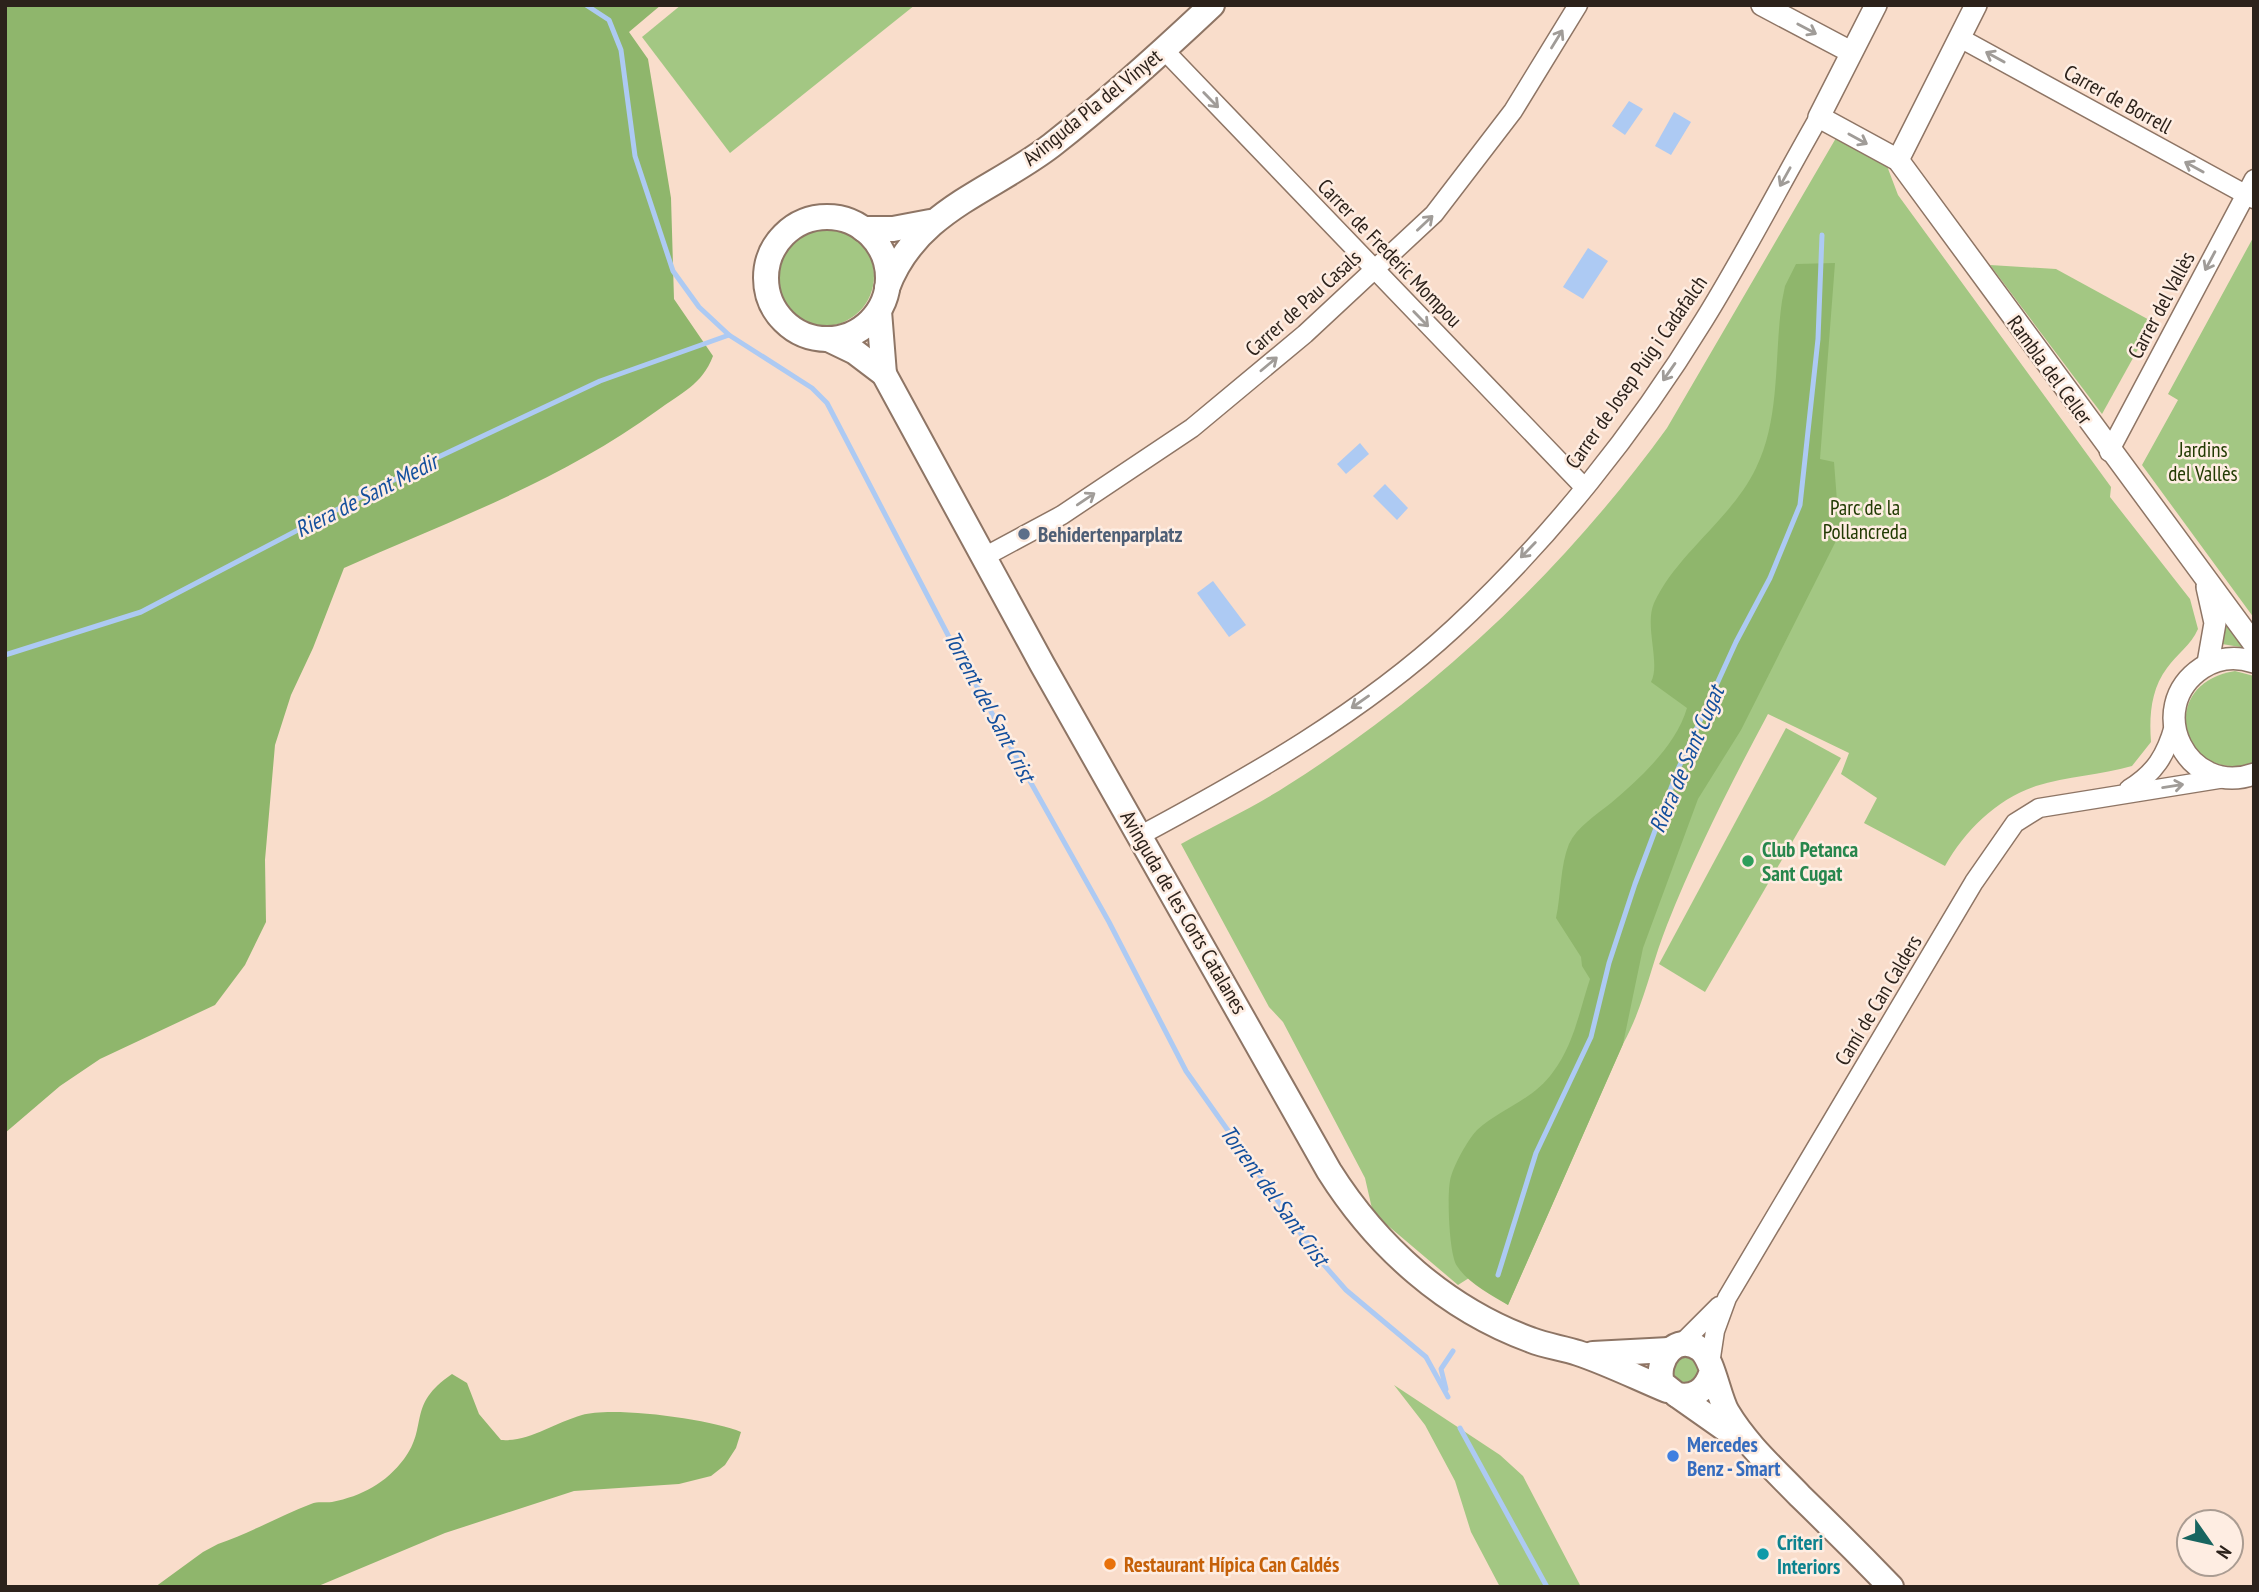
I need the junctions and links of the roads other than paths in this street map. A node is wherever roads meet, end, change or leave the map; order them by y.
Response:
1 (1212, 5) edge
2 (1578, 5) edge
3 (1762, 5) edge
4 (1876, 5) edge
5 (1976, 5) edge
6 (1959, 38) junction
7 (1164, 50) junction
8 (1851, 52) junction
9 (1819, 117) junction
10 (1898, 160) junction
11 (2251, 191) edge
12 (930, 222) junction
13 (863, 229) junction
14 (1374, 269) junction
15 (883, 300) junction
16 (828, 339) junction
17 (884, 374) junction
18 (2109, 452) junction
19 (1584, 487) junction
20 (984, 557) junction
21 (2203, 579) junction
22 (2254, 644) edge
23 (2208, 663) junction
24 (2254, 663) edge
25 (2174, 726) junction
26 (2238, 777) edge
27 (2121, 794) junction
28 (2254, 794) edge
29 (1141, 835) junction
30 (1727, 1298) junction
31 (1674, 1348) junction
32 (1579, 1353) junction
33 (1711, 1369) junction
34 (1672, 1393) junction
35 (1750, 1446) junction
36 (1891, 1587) edge

1 - 7 main road, Avinguda Pla del Vinyet
14 -> 2 street, Carrer de Pau Casals
3 -> 8 street
4 - 8 street
5 - 6 street
6 - 10 street
11 -> 6 street, Carrer de Borrell
7 - 12 main road, Avinguda Pla del Vinyet
7 -> 14 street, Carrer de Frederic Mompou
8 - 9 street
9 -> 10 street, Rambla del Celler
9 -> 19 street, Carrer de Josep Puig i Cadafalch
10 - 18 street, Rambla del Celler
11 -> 18 street, Carrer del Vallès
12 - 13 main road, Avinguda Pla del Vinyet
12 - 15 main road, Avinguda Pla del Vinyet
13 - 15 main road
13 - 16 main road
14 -> 19 street, Carrer de Frederic Mompou
20 -> 14 street, Carrer de Pau Casals
15 - 16 main road
15 - 17 main road, Avinguda de les Corts Catalanes
16 - 17 main road, Avinguda de les Corts Catalanes
17 - 20 main road, Avinguda de les Corts Catalanes
18 - 21 street, Rambla del Celler
19 -> 29 street, Carrer de Josep Puig i Cadafalch
20 - 29 main road, Avinguda de les Corts Catalanes
21 - 22 street, Rambla del Celler
21 - 23 street, Rambla del Celler
23 - 24 street
23 - 25 street
25 - 26 street
25 - 27 street, Camí de Can Calders
27 -> 26 street, Camí de Can Calders
26 - 28 street
27 - 30 street, Camí de Can Calders
29 - 32 main road, Avinguda de les Corts Catalanes
30 - 31 street, Camí de Can Calders
30 - 33 street, Camí de Can Calders
31 - 32 main road, Avinguda de les Corts Catalanes
31 - 33 main road
31 - 34 main road
32 - 34 main road, Avinguda de les Corts Catalanes
33 - 34 main road
33 - 35 main road, Avinguda de les Corts Catalanes
34 - 35 main road, Avinguda de les Corts Catalanes
35 - 36 main road, Avinguda de les Corts Catalanes

